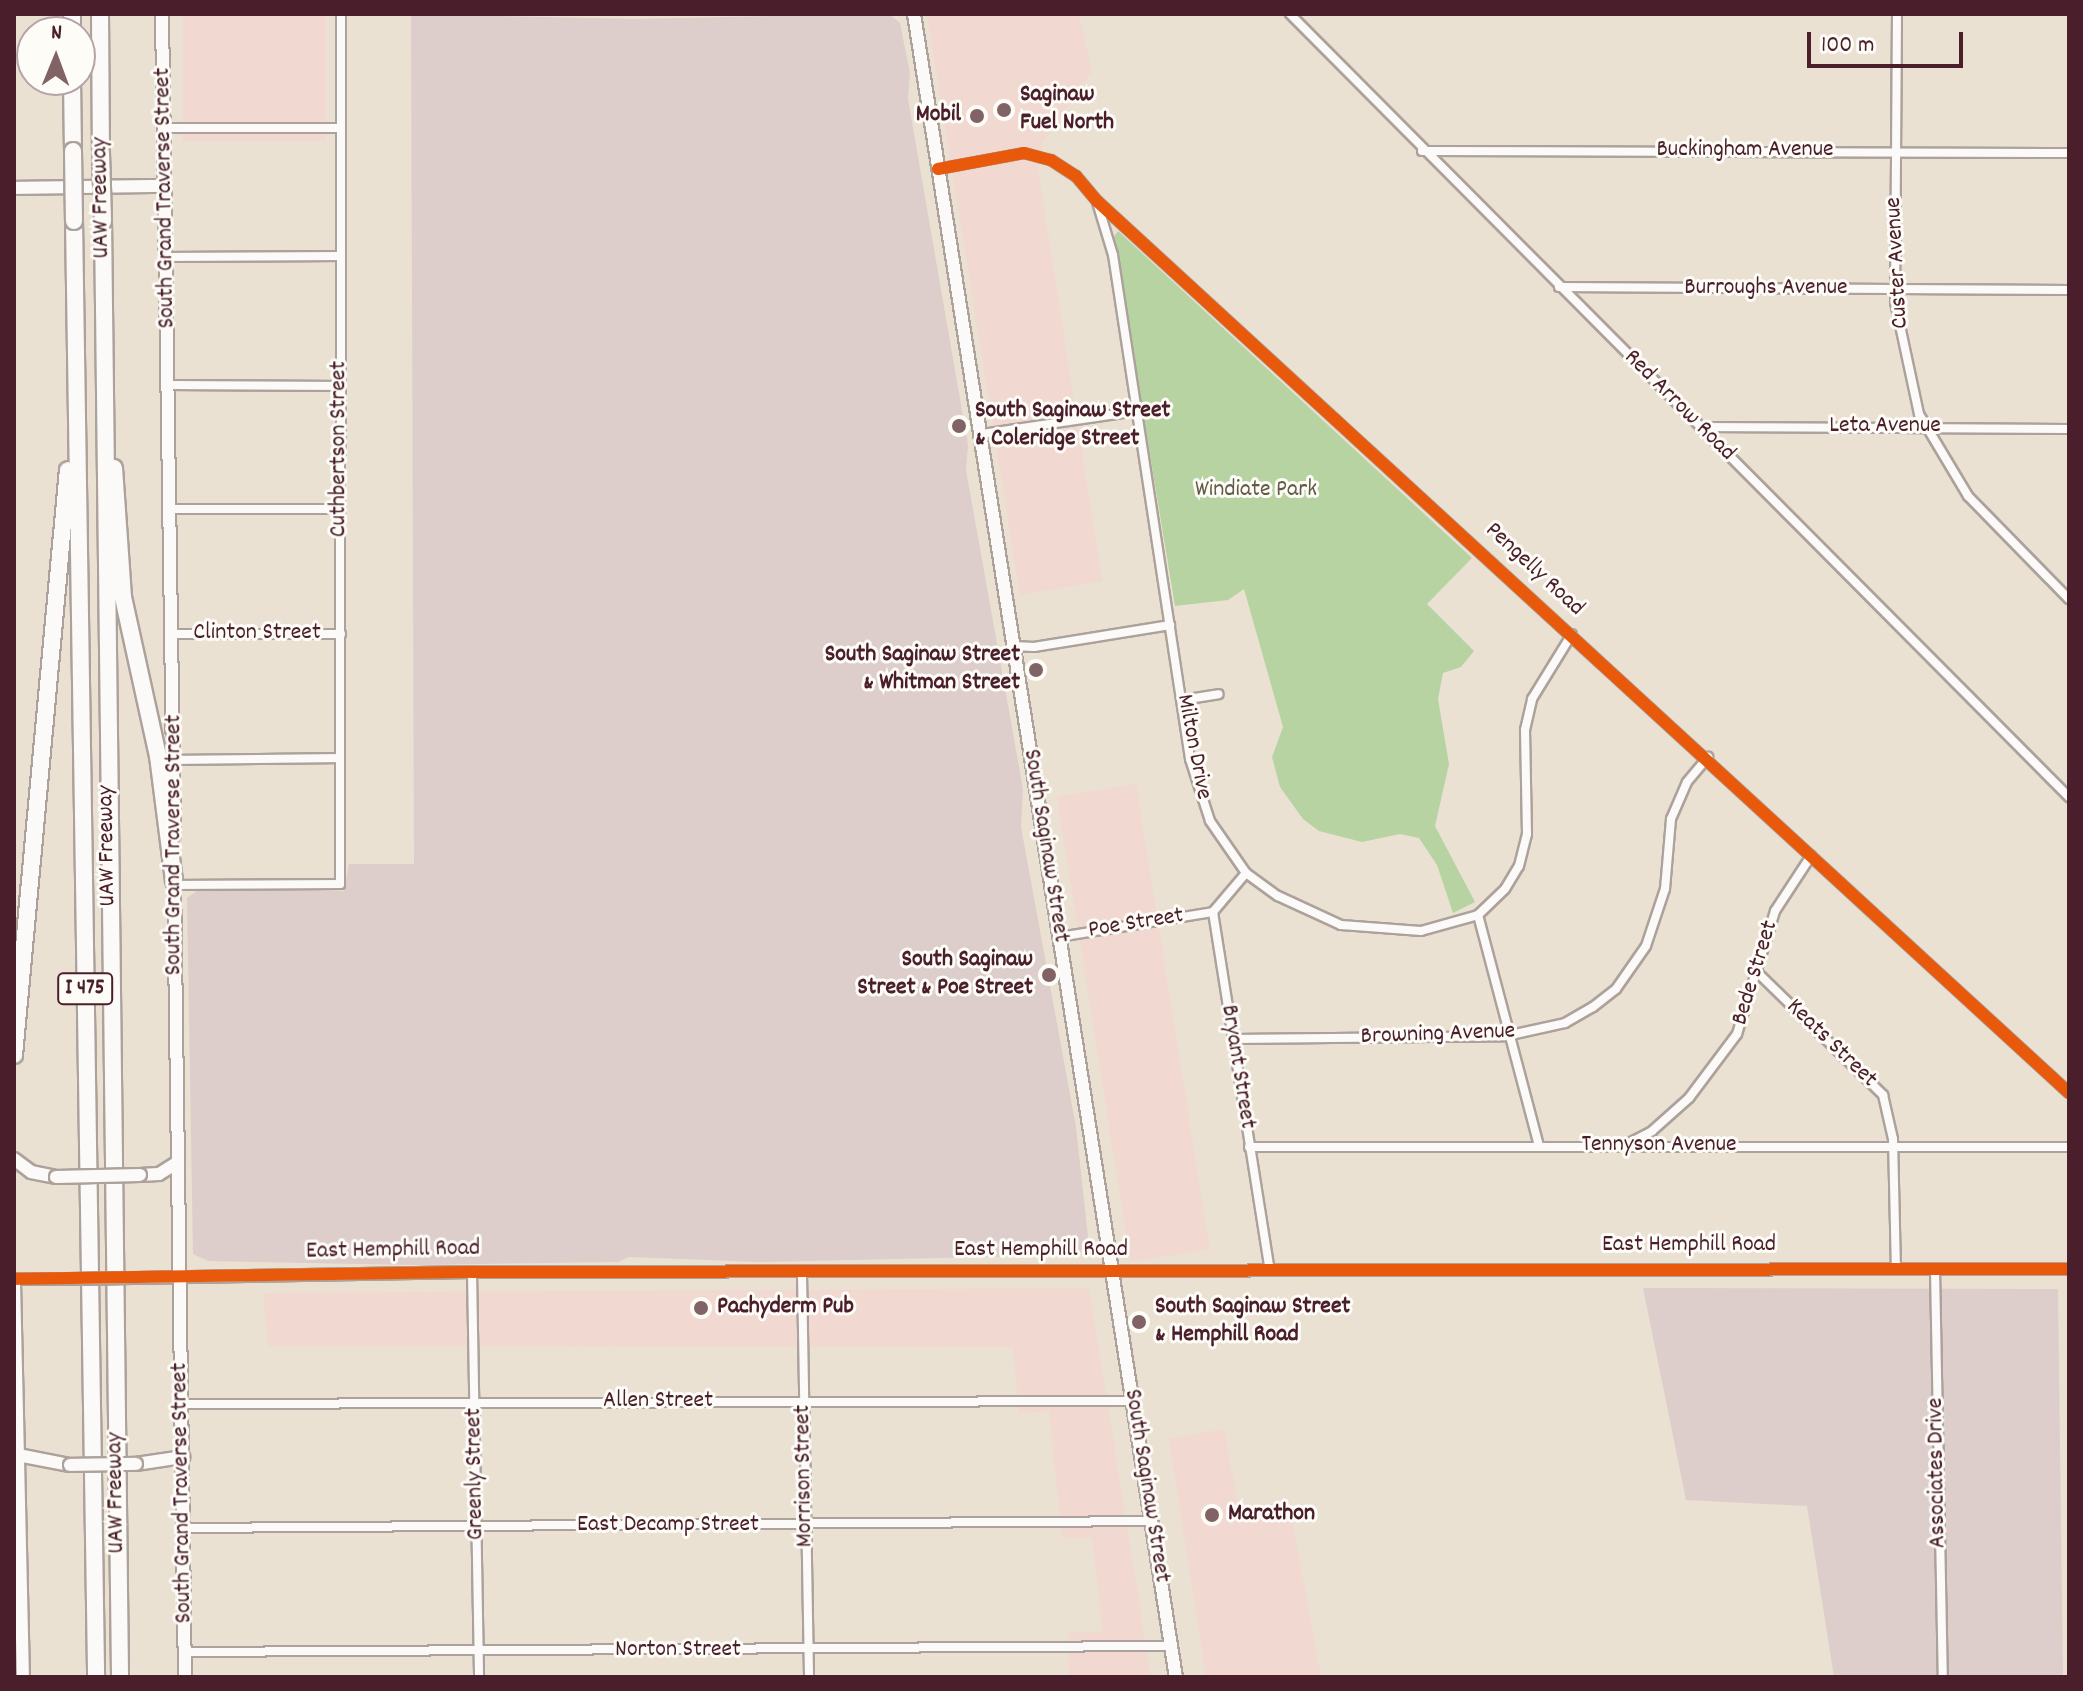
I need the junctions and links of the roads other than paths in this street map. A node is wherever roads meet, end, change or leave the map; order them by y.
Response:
1 (162, 14) edge
2 (341, 14) edge
3 (914, 14) edge
4 (1290, 14) edge
5 (1897, 14) edge
6 (100, 21) edge
7 (72, 96) edge
8 (164, 128) junction
9 (340, 128) junction
10 (1422, 151) junction
11 (1894, 151) junction
12 (2069, 153) edge
13 (938, 169) junction
14 (165, 186) junction
15 (14, 188) edge
16 (1097, 201) junction
17 (340, 256) junction
18 (167, 257) junction
19 (1558, 287) junction
20 (1895, 290) junction
21 (2069, 290) edge
22 (75, 300) junction
23 (103, 313) junction
24 (171, 385) junction
25 (340, 386) junction
26 (1136, 411) junction
27 (1700, 427) junction
28 (1925, 427) junction
29 (2069, 429) edge
30 (981, 434) junction
31 (173, 509) junction
32 (341, 509) junction
33 (2069, 599) edge
34 (1170, 625) junction
35 (174, 634) junction
36 (341, 634) junction
37 (1572, 634) junction
38 (1014, 646) junction
39 (1219, 694) dead end
40 (1182, 700) junction
41 (1708, 757) junction
42 (340, 758) junction
43 (175, 760) junction
44 (2069, 797) edge
45 (1811, 856) junction
46 (1246, 873) junction
47 (174, 883) junction
48 (1213, 912) junction
49 (1478, 915) junction
50 (1059, 937) junction
51 (1758, 973) junction
52 (1506, 1036) junction
53 (1233, 1039) junction
54 (14, 1055) edge
55 (2069, 1093) edge
56 (1539, 1146) junction
57 (1623, 1146) junction
58 (1249, 1147) junction
59 (1891, 1147) junction
60 (2069, 1147) edge
61 (14, 1159) edge
62 (178, 1162) junction
63 (1896, 1267) junction
64 (2069, 1269) edge
65 (1935, 1270) junction
66 (1270, 1271) junction
67 (472, 1272) junction
68 (1112, 1273) junction
69 (802, 1274) junction
70 (180, 1278) junction
71 (14, 1281) edge
72 (1133, 1401) junction
73 (804, 1402) junction
74 (474, 1403) junction
75 (183, 1404) junction
76 (15, 1408) edge
77 (18, 1455) junction
78 (183, 1457) junction
79 (1152, 1521) junction
80 (477, 1526) junction
81 (806, 1526) junction
82 (184, 1528) junction
83 (17, 1532) edge
84 (1171, 1646) junction
85 (479, 1650) junction
86 (809, 1650) junction
87 (185, 1652) junction
88 (18, 1657) edge
89 (23, 1677) edge
90 (96, 1677) edge
91 (120, 1677) edge
92 (185, 1677) edge
93 (479, 1677) edge
94 (809, 1677) edge
95 (1176, 1677) edge
96 (1943, 1677) edge

1 - 8 main road, South Grand Traverse Street
2 - 9 street, Cuthbertson Street
3 - 13 main road, South Saginaw Street
4 - 10 street, Red Arrow Road
5 - 11 street, Custer Avenue
6 - 23 highway, UAW Freeway / I 475, bridge
7 - 22 highway, UAW Freeway / I 475, bridge
8 - 9 street
8 - 14 main road, South Grand Traverse Street
9 - 17 street, Cuthbertson Street
10 - 11 street, Buckingham Avenue
10 - 19 street, Red Arrow Road
11 - 12 street, Buckingham Avenue
11 - 20 street, Custer Avenue
13 - 16 street, Pengelly Road
13 - 30 main road, South Saginaw Street
14 - 15 main road
14 - 18 main road, South Grand Traverse Street
16 - 26 street, Milton Drive
16 - 37 street, Pengelly Road
17 - 18 street
17 - 25 street, Cuthbertson Street
18 - 24 main road, South Grand Traverse Street
19 - 20 street, Burroughs Avenue
19 - 27 street, Red Arrow Road
20 - 21 street, Burroughs Avenue
20 - 28 street, Custer Avenue
22 - 54 highway
22 - 90 highway, UAW Freeway / I 475
23 - 47 highway
23 - 91 highway, UAW Freeway / I 475
24 - 25 street
24 - 31 main road, South Grand Traverse Street
25 - 32 street, Cuthbertson Street
26 - 30 street
26 - 34 street, Milton Drive
27 - 28 street, Leta Avenue
27 - 44 street, Red Arrow Road
28 - 29 street, Leta Avenue
28 - 33 street, Custer Avenue
30 - 38 main road, South Saginaw Street
31 - 32 street
31 - 35 main road, South Grand Traverse Street
32 - 36 street, Cuthbertson Street
34 - 38 street
34 - 40 street, Milton Drive
35 - 36 street, Clinton Street
35 - 43 main road, South Grand Traverse Street
36 - 42 street, Cuthbertson Street
37 - 41 street, Pengelly Road
37 - 49 street, Milton Drive
38 - 50 main road, South Saginaw Street
39 - 40 street
40 - 46 street, Milton Drive
41 - 45 street, Pengelly Road
41 - 52 street, Browning Avenue
42 - 43 street
42 - 47 street, Cuthbertson Street
43 - 47 main road, South Grand Traverse Street
45 - 51 street, Bede Street
45 - 55 street, Pengelly Road
46 - 48 street
46 - 49 street, Milton Drive
47 - 62 main road, South Grand Traverse Street
48 - 50 street, Poe Street
48 - 53 street, Bryant Street
49 - 52 street
50 - 68 main road, South Saginaw Street
51 - 57 street, Bede Street
51 - 59 street, Keats Street
52 - 53 street, Browning Avenue
52 - 56 street
53 - 58 street, Bryant Street
56 - 57 street, Tennyson Avenue
56 - 58 street, Tennyson Avenue
57 - 59 street, Tennyson Avenue
58 - 66 street, Bryant Street
59 - 60 street, Tennyson Avenue
59 - 63 street, Keats Street
61 - 62 main road, bridge
62 - 70 main road, South Grand Traverse Street
63 - 65 street, East Hemphill Road
63 - 66 street, East Hemphill Road
64 - 65 street, East Hemphill Road
65 - 96 street, Associates Drive
66 - 68 street, East Hemphill Road
67 - 69 street, East Hemphill Road
67 - 70 street, East Hemphill Road
67 - 74 street, Greenly Street
68 - 69 street, East Hemphill Road
68 - 72 main road, South Saginaw Street
69 - 73 street, Morrison Street
70 - 71 street, East Hemphill Road, bridge
70 - 75 main road, South Grand Traverse Street
71 - 76 main road
72 - 73 street, Allen Street
72 - 79 main road, South Saginaw Street
73 - 74 street, Allen Street
73 - 81 street, Morrison Street
74 - 75 street, Allen Street
74 - 80 street, Greenly Street
75 - 78 main road, South Grand Traverse Street
76 - 77 main road
77 - 78 main road, bridge
77 - 83 main road
78 - 82 main road, South Grand Traverse Street
79 - 81 street, East Decamp Street
79 - 84 main road, South Saginaw Street
80 - 81 street, East Decamp Street
80 - 82 street, East Decamp Street
80 - 85 street, Greenly Street
81 - 86 street, Morrison Street
82 - 87 main road, South Grand Traverse Street
83 - 88 main road
84 - 86 street, Norton Street
84 - 95 main road, South Saginaw Street
85 - 86 street, Norton Street
85 - 87 street, Norton Street
85 - 93 street, Greenly Street
86 - 94 street, Morrison Street
87 - 92 main road, South Grand Traverse Street
88 - 89 main road

